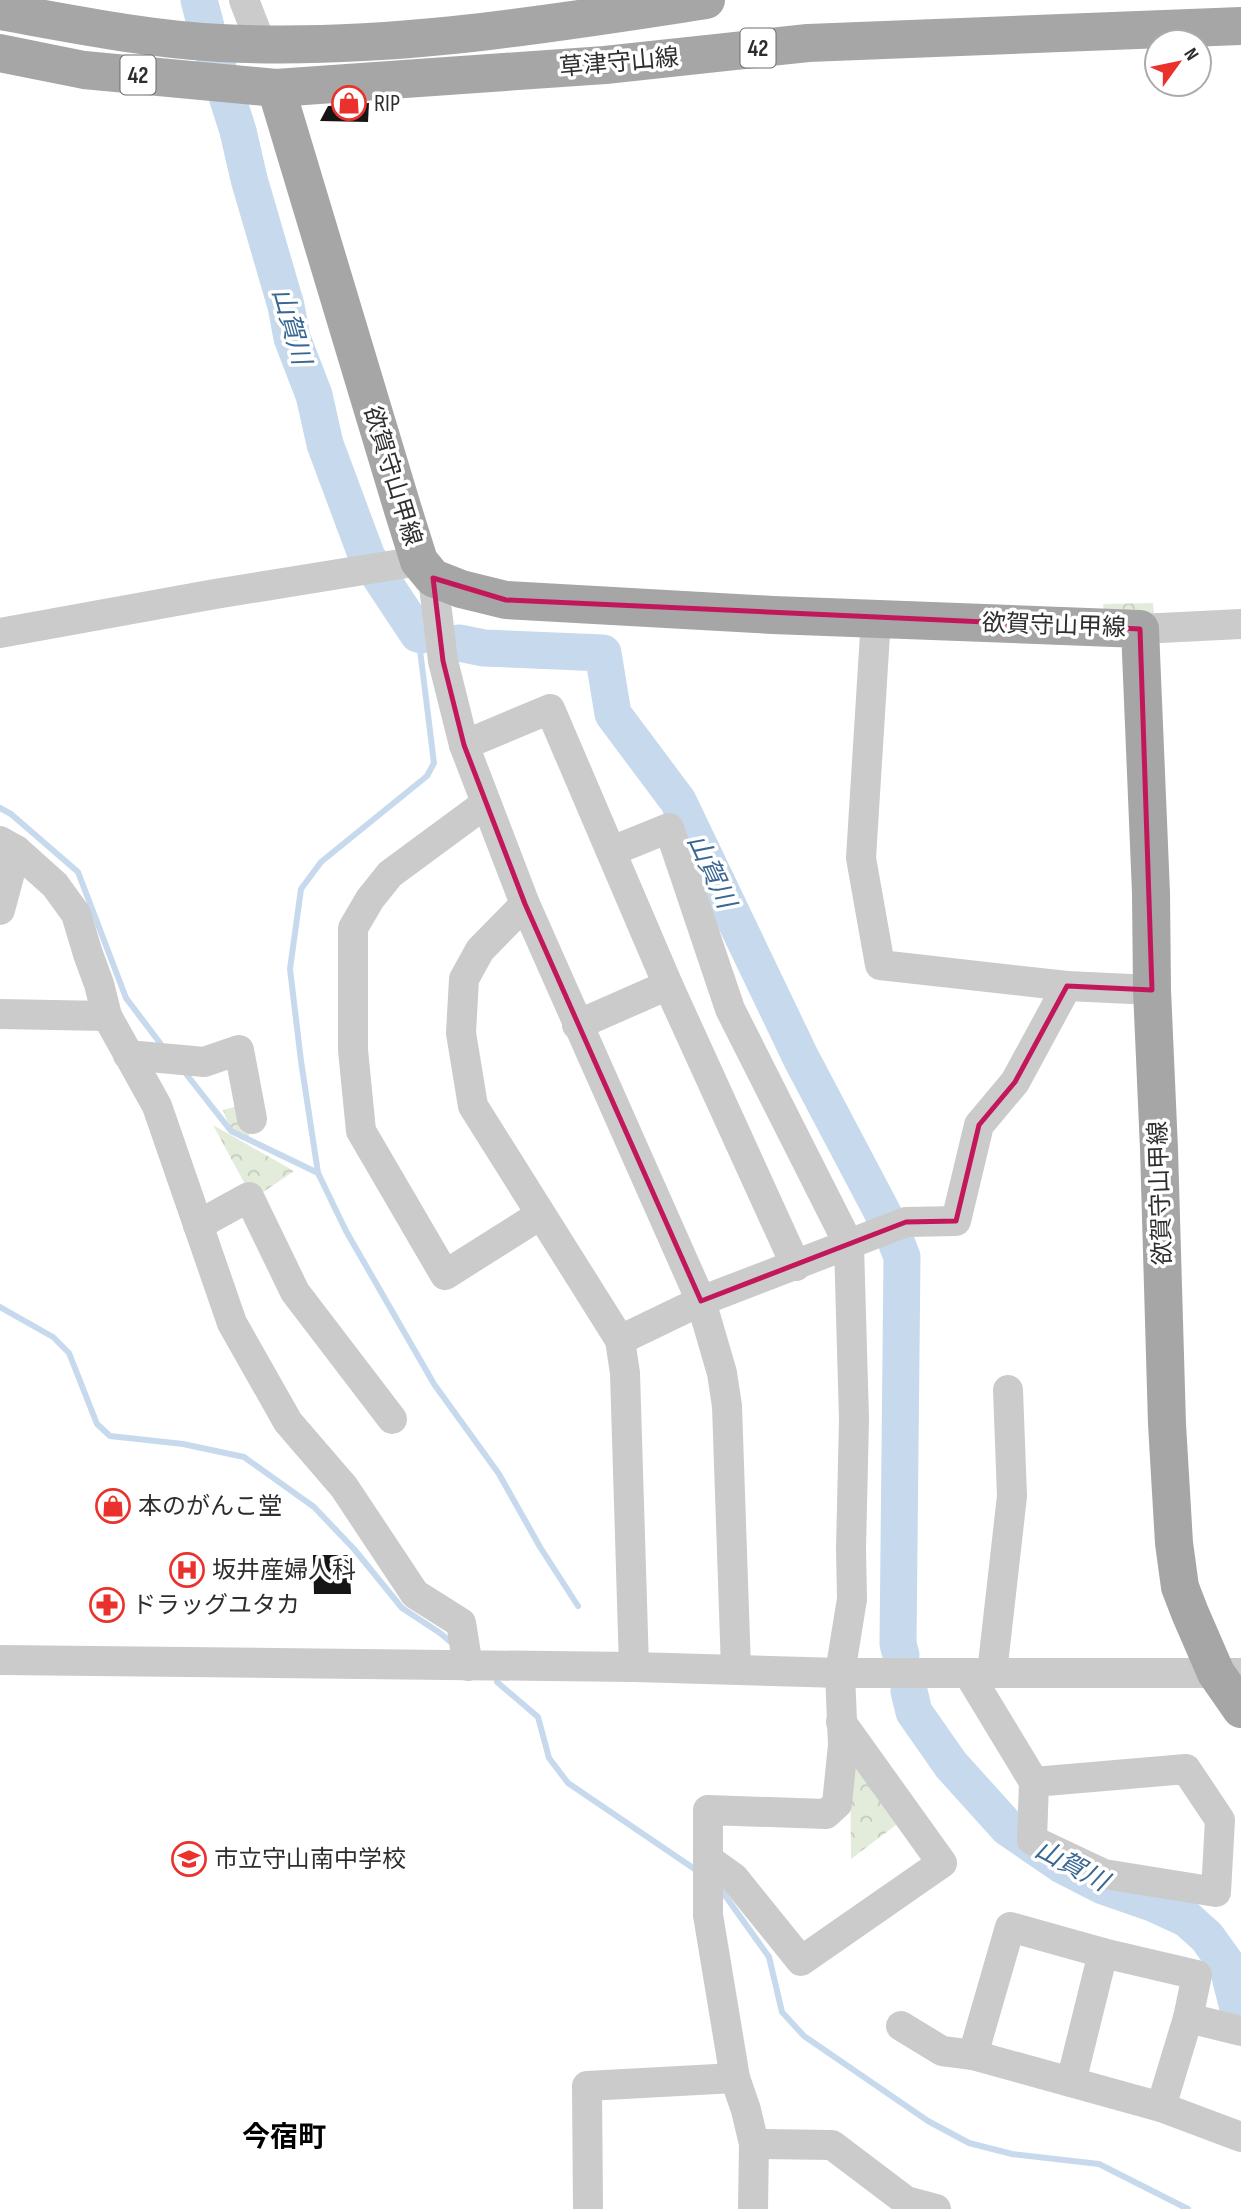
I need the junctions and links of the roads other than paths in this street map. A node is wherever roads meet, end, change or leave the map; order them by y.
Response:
1 (244, 0) edge
2 (706, 0) edge
3 (608, 7) edge
4 (0, 11) edge
5 (1241, 26) edge
6 (261, 44) junction
7 (0, 53) edge
8 (276, 88) junction
9 (426, 569) junction
10 (876, 618) junction
11 (1241, 624) edge
12 (1140, 629) junction
13 (0, 633) edge
14 (464, 745) junction
15 (485, 804) junction
16 (8, 846) edge
17 (612, 851) junction
18 (525, 904) junction
19 (0, 911) edge
20 (668, 985) junction
21 (1067, 986) junction
22 (1152, 990) junction
23 (0, 1014) edge
24 (107, 1016) junction
25 (577, 1025) junction
26 (128, 1055) junction
27 (252, 1119) dead end
28 (540, 1216) junction
29 (198, 1225) junction
30 (849, 1245) junction
31 (796, 1266) junction
32 (701, 1301) junction
33 (620, 1340) junction
34 (1008, 1390) dead end
35 (392, 1419) dead end
36 (0, 1660) edge
37 (468, 1666) junction
38 (634, 1667) junction
39 (736, 1670) junction
40 (840, 1673) junction
41 (980, 1673) junction
42 (1228, 1673) edge
43 (1241, 1709) edge
44 (841, 1722) junction
45 (1034, 1782) junction
46 (708, 1876) junction
47 (1103, 1953) junction
48 (1188, 2018) junction
49 (901, 2026) dead end
50 (1241, 2031) edge
51 (973, 2056) junction
52 (735, 2078) junction
53 (1071, 2082) junction
54 (1161, 2107) junction
55 (1241, 2137) edge
56 (754, 2144) junction
57 (906, 2205) edge
58 (588, 2209) edge
59 (753, 2209) edge
60 (936, 2209) edge

1 - 6 street
2 - 3 main road, 草津守山線 / 42
3 - 6 main road, 草津守山線 / 42
4 - 6 main road, 草津守山線 / 42
5 - 8 main road, 草津守山線 / 42
7 - 8 main road, 草津守山線 / 42
8 - 9 main road, 欲賀守山甲線
9 - 10 main road, 欲賀守山甲線
9 - 13 street
9 - 14 street
10 - 12 main road, 欲賀守山甲線
10 - 21 street
11 - 12 street
12 - 22 main road, 欲賀守山甲線
14 - 15 street
14 - 17 street
15 - 18 street
15 - 28 street
16 - 19 street
16 - 24 street
17 - 20 street
17 - 30 street
18 - 25 street
18 - 28 street
20 - 25 street
20 - 31 street
21 - 22 street
21 - 30 street
22 - 42 main road, 欲賀守山甲線
23 - 24 street
24 - 26 street
25 - 32 street
26 - 27 street
26 - 29 street
28 - 33 street
29 - 35 street
29 - 37 street
30 - 31 street
30 - 40 street
31 - 32 street
32 - 33 street
32 - 39 street
33 - 38 street
34 - 41 street
36 - 37 street
37 - 38 street
38 - 39 street
39 - 40 street
40 - 41 street
40 - 44 street
41 - 42 street
41 - 45 street
42 - 43 main road, 欲賀守山甲線
44 - 46 street
44 - 46 street
45 - 45 street
46 - 52 street
47 - 48 street
47 - 51 street
47 - 53 street
48 - 50 street
48 - 54 street
49 - 51 street
51 - 53 street
52 - 56 street
52 - 58 street
53 - 54 street
54 - 55 street
56 - 57 street
56 - 59 street
57 - 60 street

